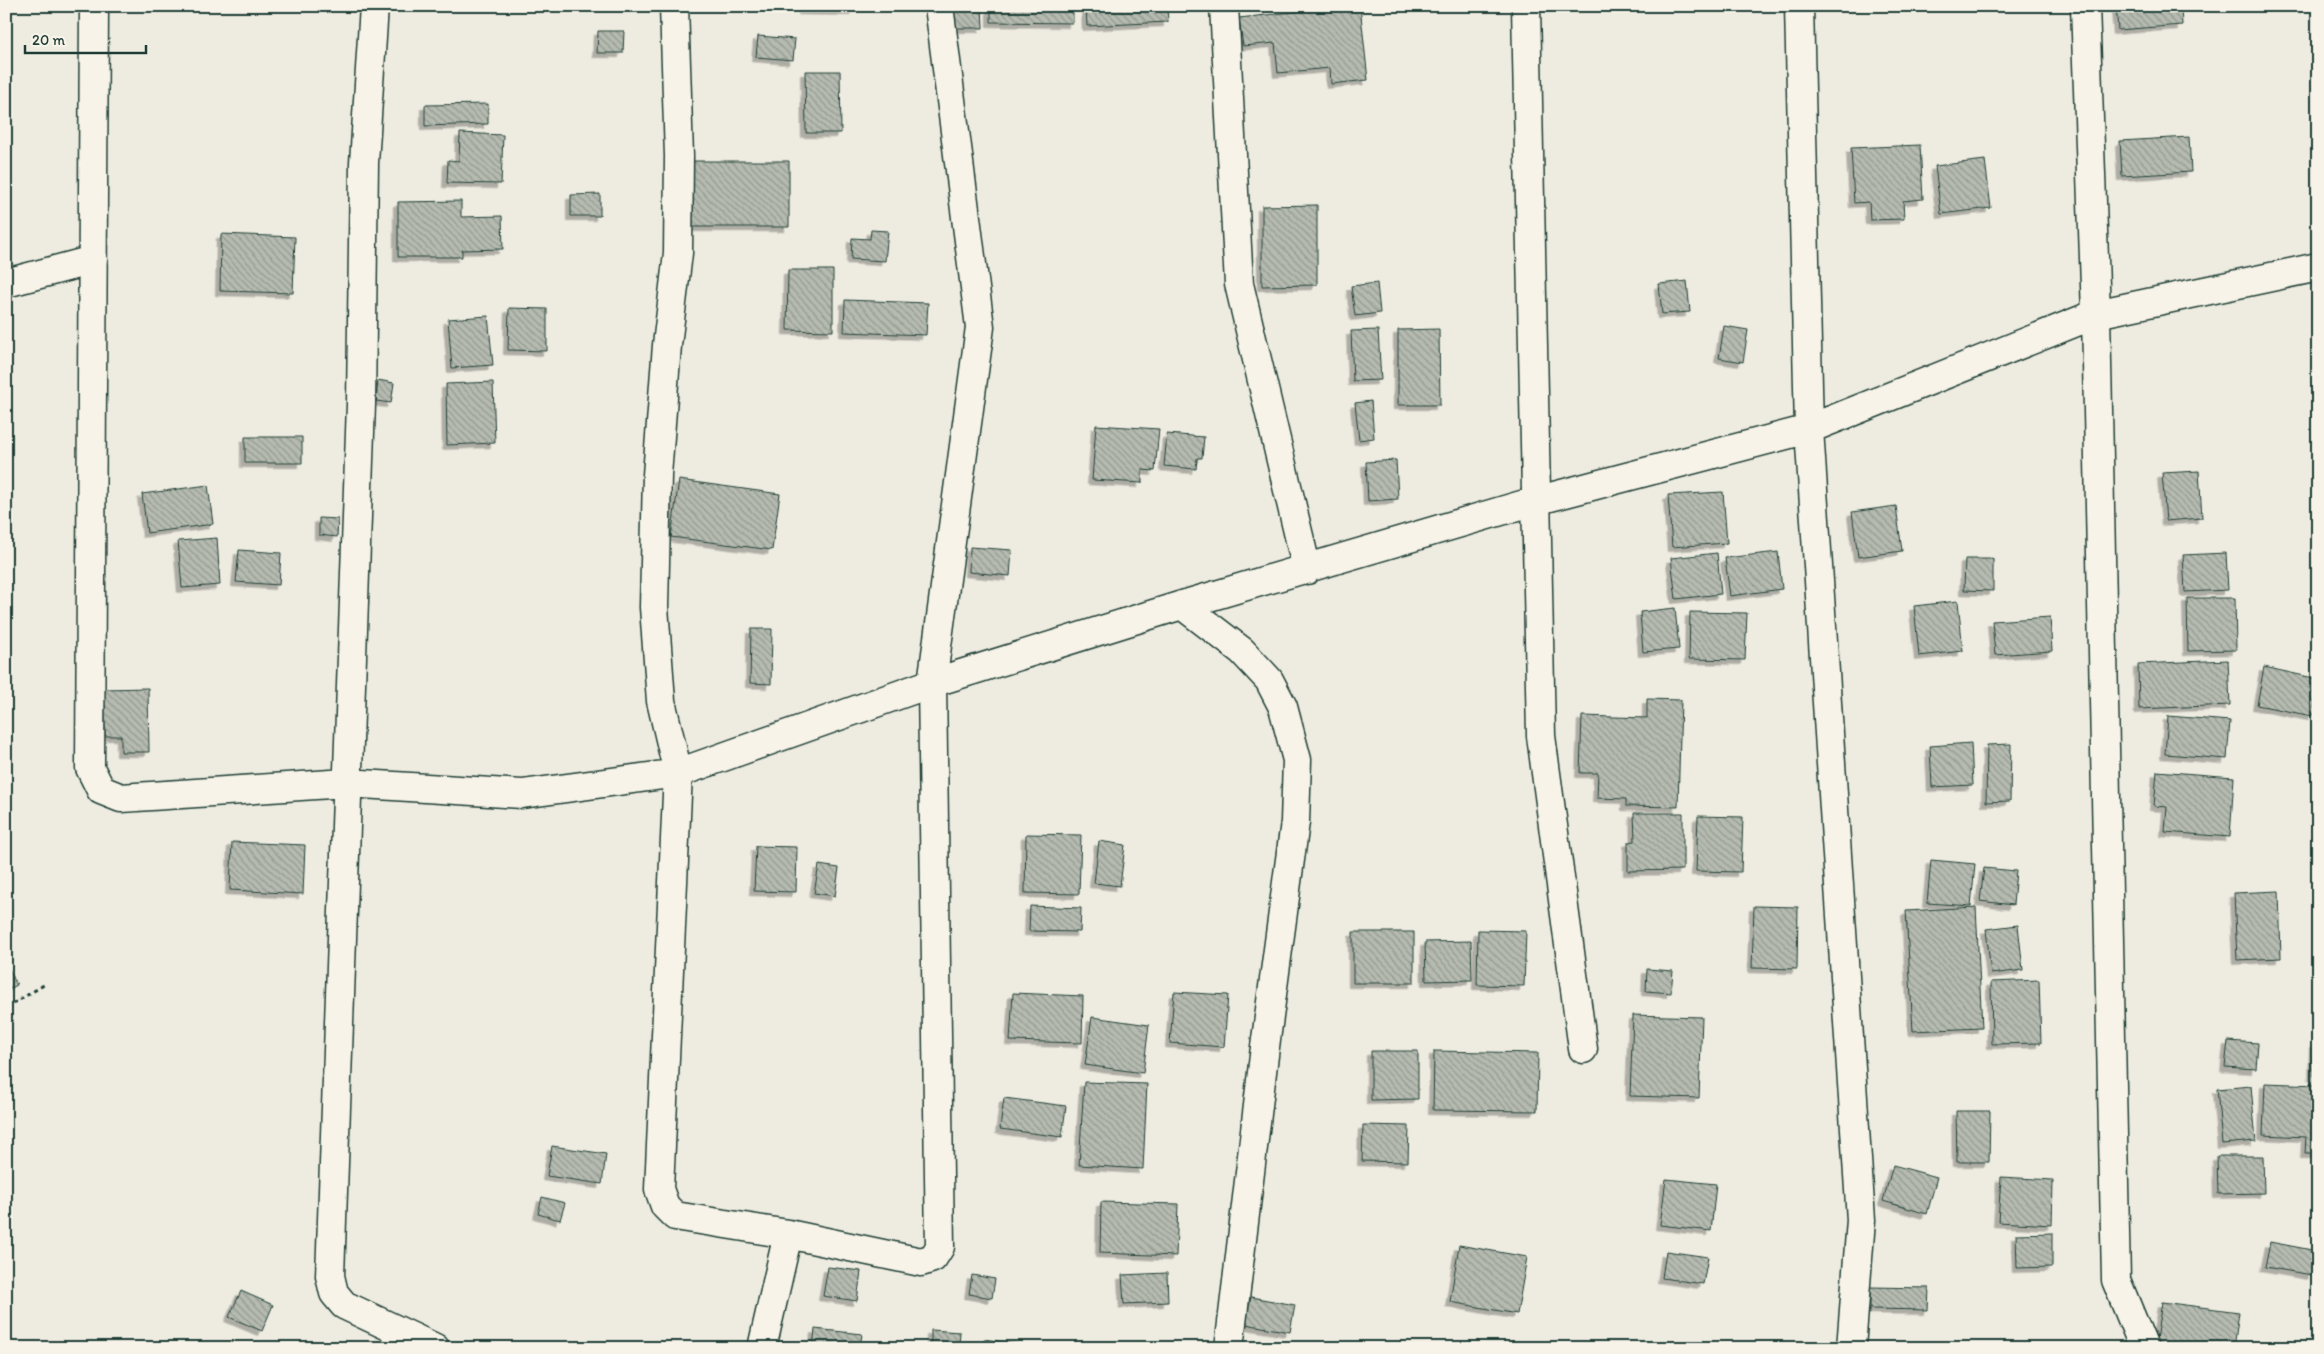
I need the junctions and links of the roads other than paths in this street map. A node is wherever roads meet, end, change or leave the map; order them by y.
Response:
1 (94, 6) edge
2 (374, 6) edge
3 (674, 6) edge
4 (939, 6) edge
5 (1224, 6) edge
6 (1526, 6) edge
7 (1799, 6) edge
8 (2085, 6) edge
9 (93, 260) junction
10 (2318, 267) edge
11 (6, 283) edge
12 (2096, 314) junction
13 (1809, 429) junction
14 (1535, 501) junction
15 (1308, 570) junction
16 (1182, 605) junction
17 (932, 683) junction
18 (678, 773) junction
19 (346, 783) junction
20 (1583, 1049) dead end
21 (788, 1234) junction
22 (435, 1348) edge
23 (762, 1348) edge
24 (1229, 1348) edge
25 (1851, 1348) edge
26 (2144, 1348) edge

1 - 9 street
2 - 19 street
3 - 18 street
4 - 17 street
5 - 15 street
6 - 14 street
7 - 13 street
8 - 12 street
9 - 11 street
9 - 19 street
10 - 12 street
12 - 13 street
12 - 26 street
13 - 14 street
13 - 25 street
14 - 15 street
14 - 20 street
15 - 16 street
16 - 17 street
16 - 24 street
17 - 18 street
17 - 21 street
18 - 19 street
18 - 21 street
19 - 22 street
21 - 23 street

